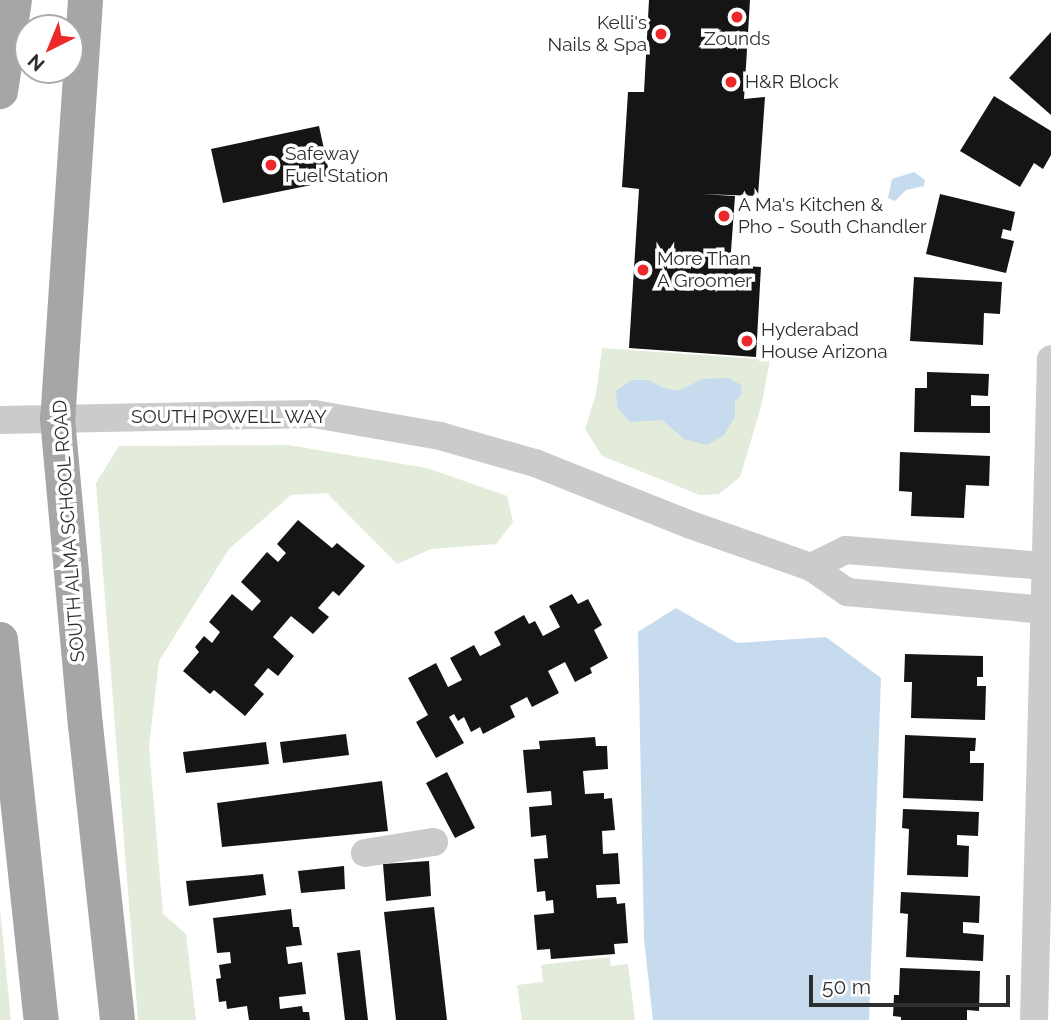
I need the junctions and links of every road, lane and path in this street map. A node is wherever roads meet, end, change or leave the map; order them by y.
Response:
1 (14, 0) edge
2 (85, 0) edge
3 (0, 91) edge
4 (1051, 359) edge
5 (57, 418) junction
6 (0, 420) edge
7 (1046, 566) junction
8 (811, 567) junction
9 (1045, 610) junction
10 (0, 639) edge
11 (434, 842) dead end
12 (365, 853) dead end
13 (1044, 927) edge
14 (41, 1020) edge
15 (117, 1020) edge
16 (1034, 1020) edge

1 - 3 main road
2 - 5 main road, SOUTH ALMA SCHOOL ROAD
4 - 7 street
5 - 6 street, SOUTH POWELL WAY
5 - 8 street, SOUTH POWELL WAY
5 - 15 main road, SOUTH ALMA SCHOOL ROAD
7 - 8 street
7 - 9 street
8 - 9 street, SOUTH POWELL WAY
9 - 13 street
10 - 14 main road
11 - 12 street
13 - 16 street

